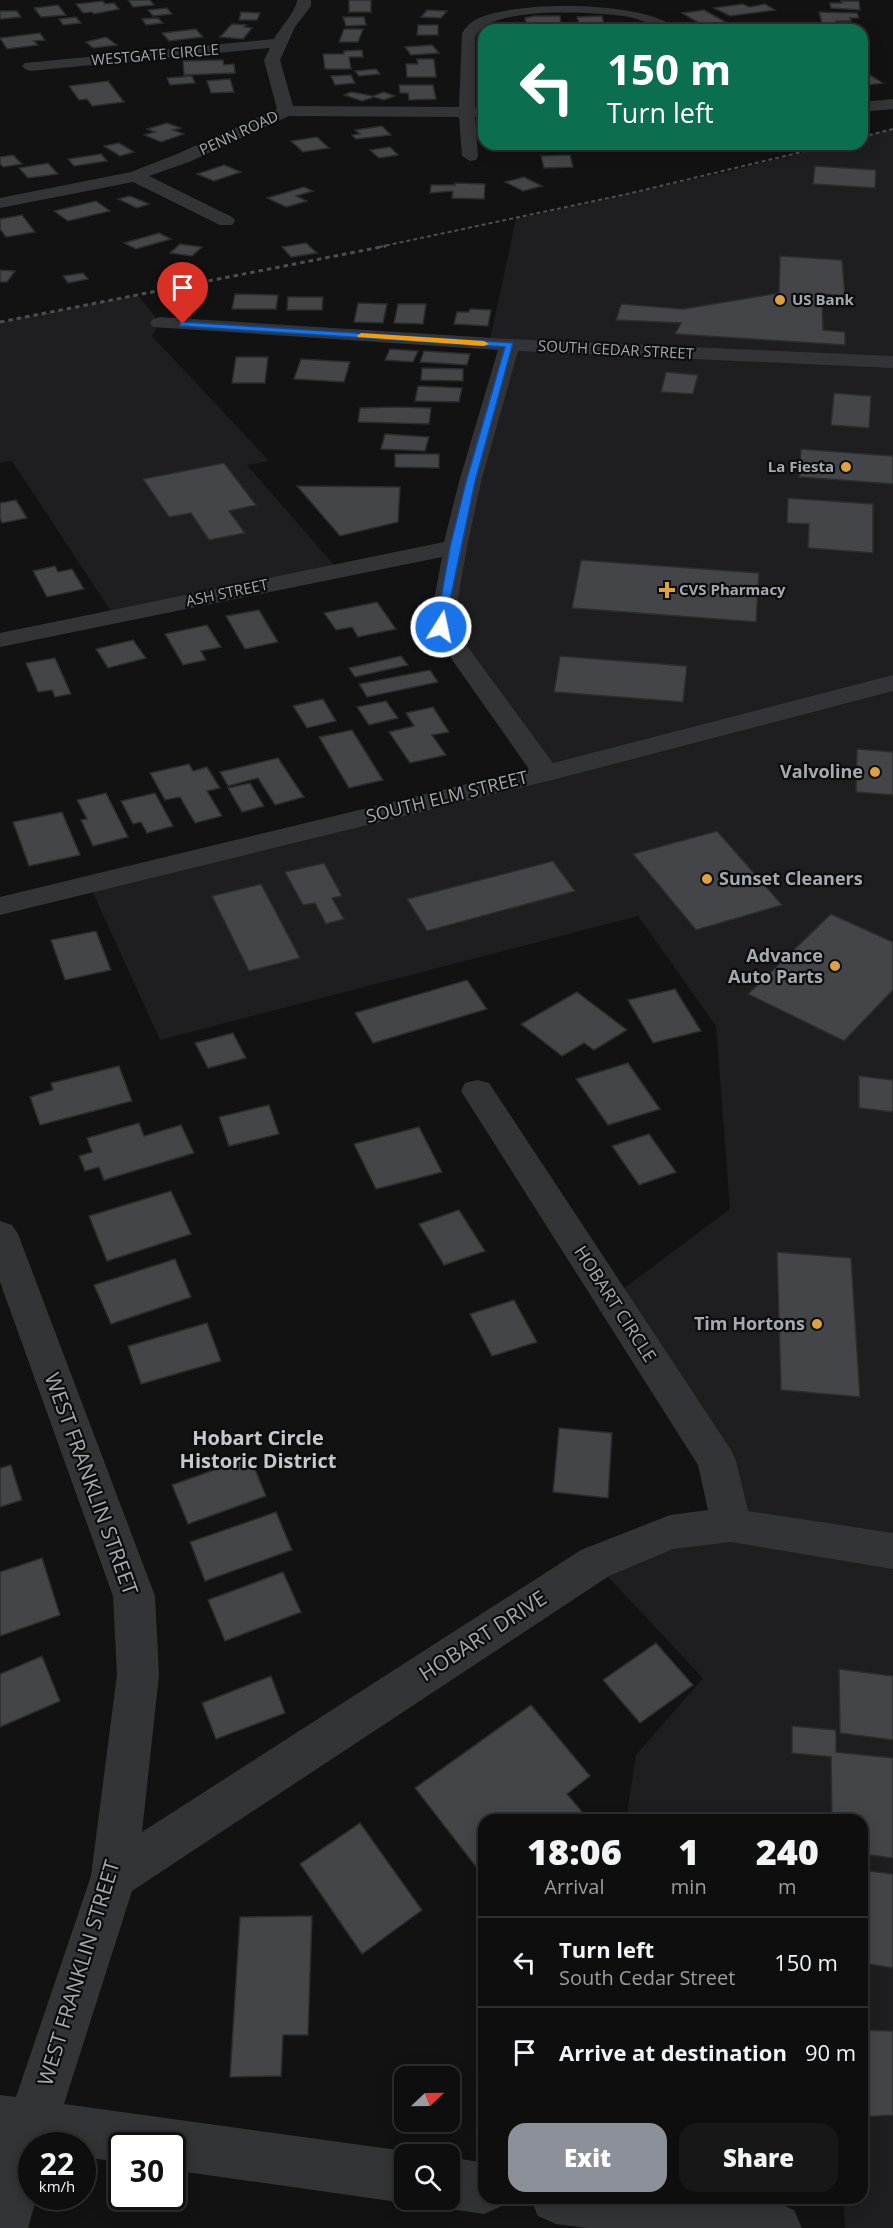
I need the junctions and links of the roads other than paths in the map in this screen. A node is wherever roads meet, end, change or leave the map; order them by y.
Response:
1 (304, 0) edge
2 (653, 6) dead end
3 (635, 11) junction
4 (662, 24) edge
5 (280, 43) junction
6 (30, 66) dead end
7 (893, 104) edge
8 (868, 106) edge
9 (286, 111) junction
10 (465, 112) junction
11 (478, 112) edge
12 (470, 156) dead end
13 (135, 176) junction
14 (0, 203) edge
15 (226, 221) dead end
16 (160, 322) dead end
17 (510, 345) junction
18 (893, 362) edge
19 (455, 547) junction
20 (0, 640) edge
21 (893, 683) edge
22 (546, 773) junction
23 (0, 906) edge
24 (477, 1091) dead end
25 (0, 1234) edge
26 (731, 1525) junction
27 (893, 1551) edge
28 (114, 1876) junction
29 (16, 2122) edge
30 (394, 2174) edge
31 (460, 2184) edge
32 (478, 2187) edge
33 (600, 2204) edge
34 (2, 2228) edge
35 (776, 2228) edge

1 - 5 street
2 - 3 street
3 - 4 street
3 - 10 street
5 - 6 street, WESTGATE CIRCLE
5 - 9 street
7 - 8 street
9 - 10 street, PENN ROAD
9 - 13 street, PENN ROAD
10 - 11 street, PENN ROAD
10 - 12 street
13 - 14 street, PENN ROAD
13 - 15 street
16 - 17 street, SOUTH CEDAR STREET
17 - 18 street, SOUTH CEDAR STREET
17 - 19 street
19 - 20 street, ASH STREET
19 - 22 street
21 - 22 street, SOUTH ELM STREET
22 - 23 street, SOUTH ELM STREET
24 - 26 street, HOBART CIRCLE
25 - 28 street, WEST FRANKLIN STREET
26 - 27 street, HOBART DRIVE
26 - 28 street, HOBART DRIVE
28 - 29 street, WEST FRANKLIN STREET
29 - 30 street
29 - 34 street, WEST FRANKLIN STREET
31 - 32 street
33 - 35 street

